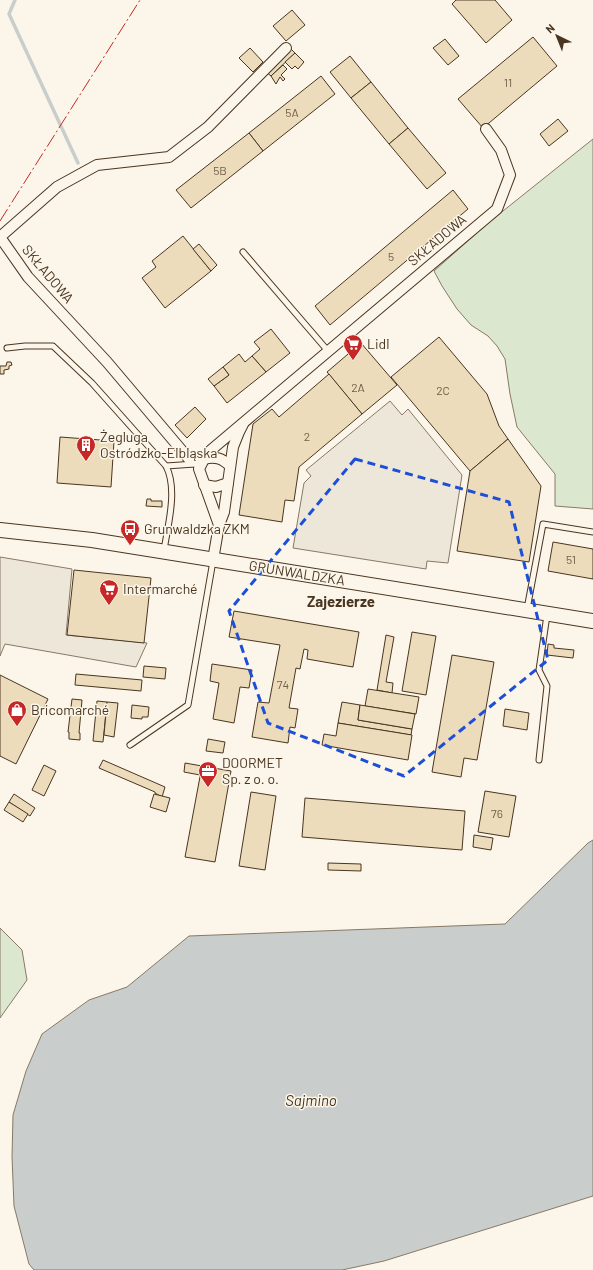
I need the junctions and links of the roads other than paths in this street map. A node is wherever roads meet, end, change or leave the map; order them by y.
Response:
1 (286, 48) dead end
2 (486, 129) dead end
3 (243, 252) dead end
4 (7, 348) dead end
5 (328, 351) junction
6 (246, 418) junction
7 (202, 461) junction
8 (166, 466) junction
9 (230, 466) junction
10 (228, 483) junction
11 (204, 485) junction
12 (219, 525) junction
13 (0, 530) edge
14 (593, 532) edge
15 (164, 552) junction
16 (213, 560) junction
17 (527, 610) junction
18 (547, 614) junction
19 (593, 621) edge
20 (130, 746) dead end
21 (540, 760) dead end

1 - 7 street, SKŁADOWA
2 - 5 street, SKŁADOWA
3 - 5 lane
4 - 8 lane
5 - 6 street, SKŁADOWA
6 - 7 street, SKŁADOWA
6 - 9 street, SKŁADOWA
7 - 8 lane
7 - 9 street, SKŁADOWA
7 - 11 street
8 - 15 lane
9 - 10 street, SKŁADOWA
10 - 11 street
10 - 12 street, SKŁADOWA
11 - 12 street
12 - 16 street, SKŁADOWA
13 - 15 main road, GRUNWALDZKA
14 - 17 lane
15 - 16 main road, GRUNWALDZKA
16 - 17 main road, GRUNWALDZKA
16 - 20 lane
17 - 18 main road, GRUNWALDZKA
18 - 19 main road, GRUNWALDZKA
18 - 21 lane

